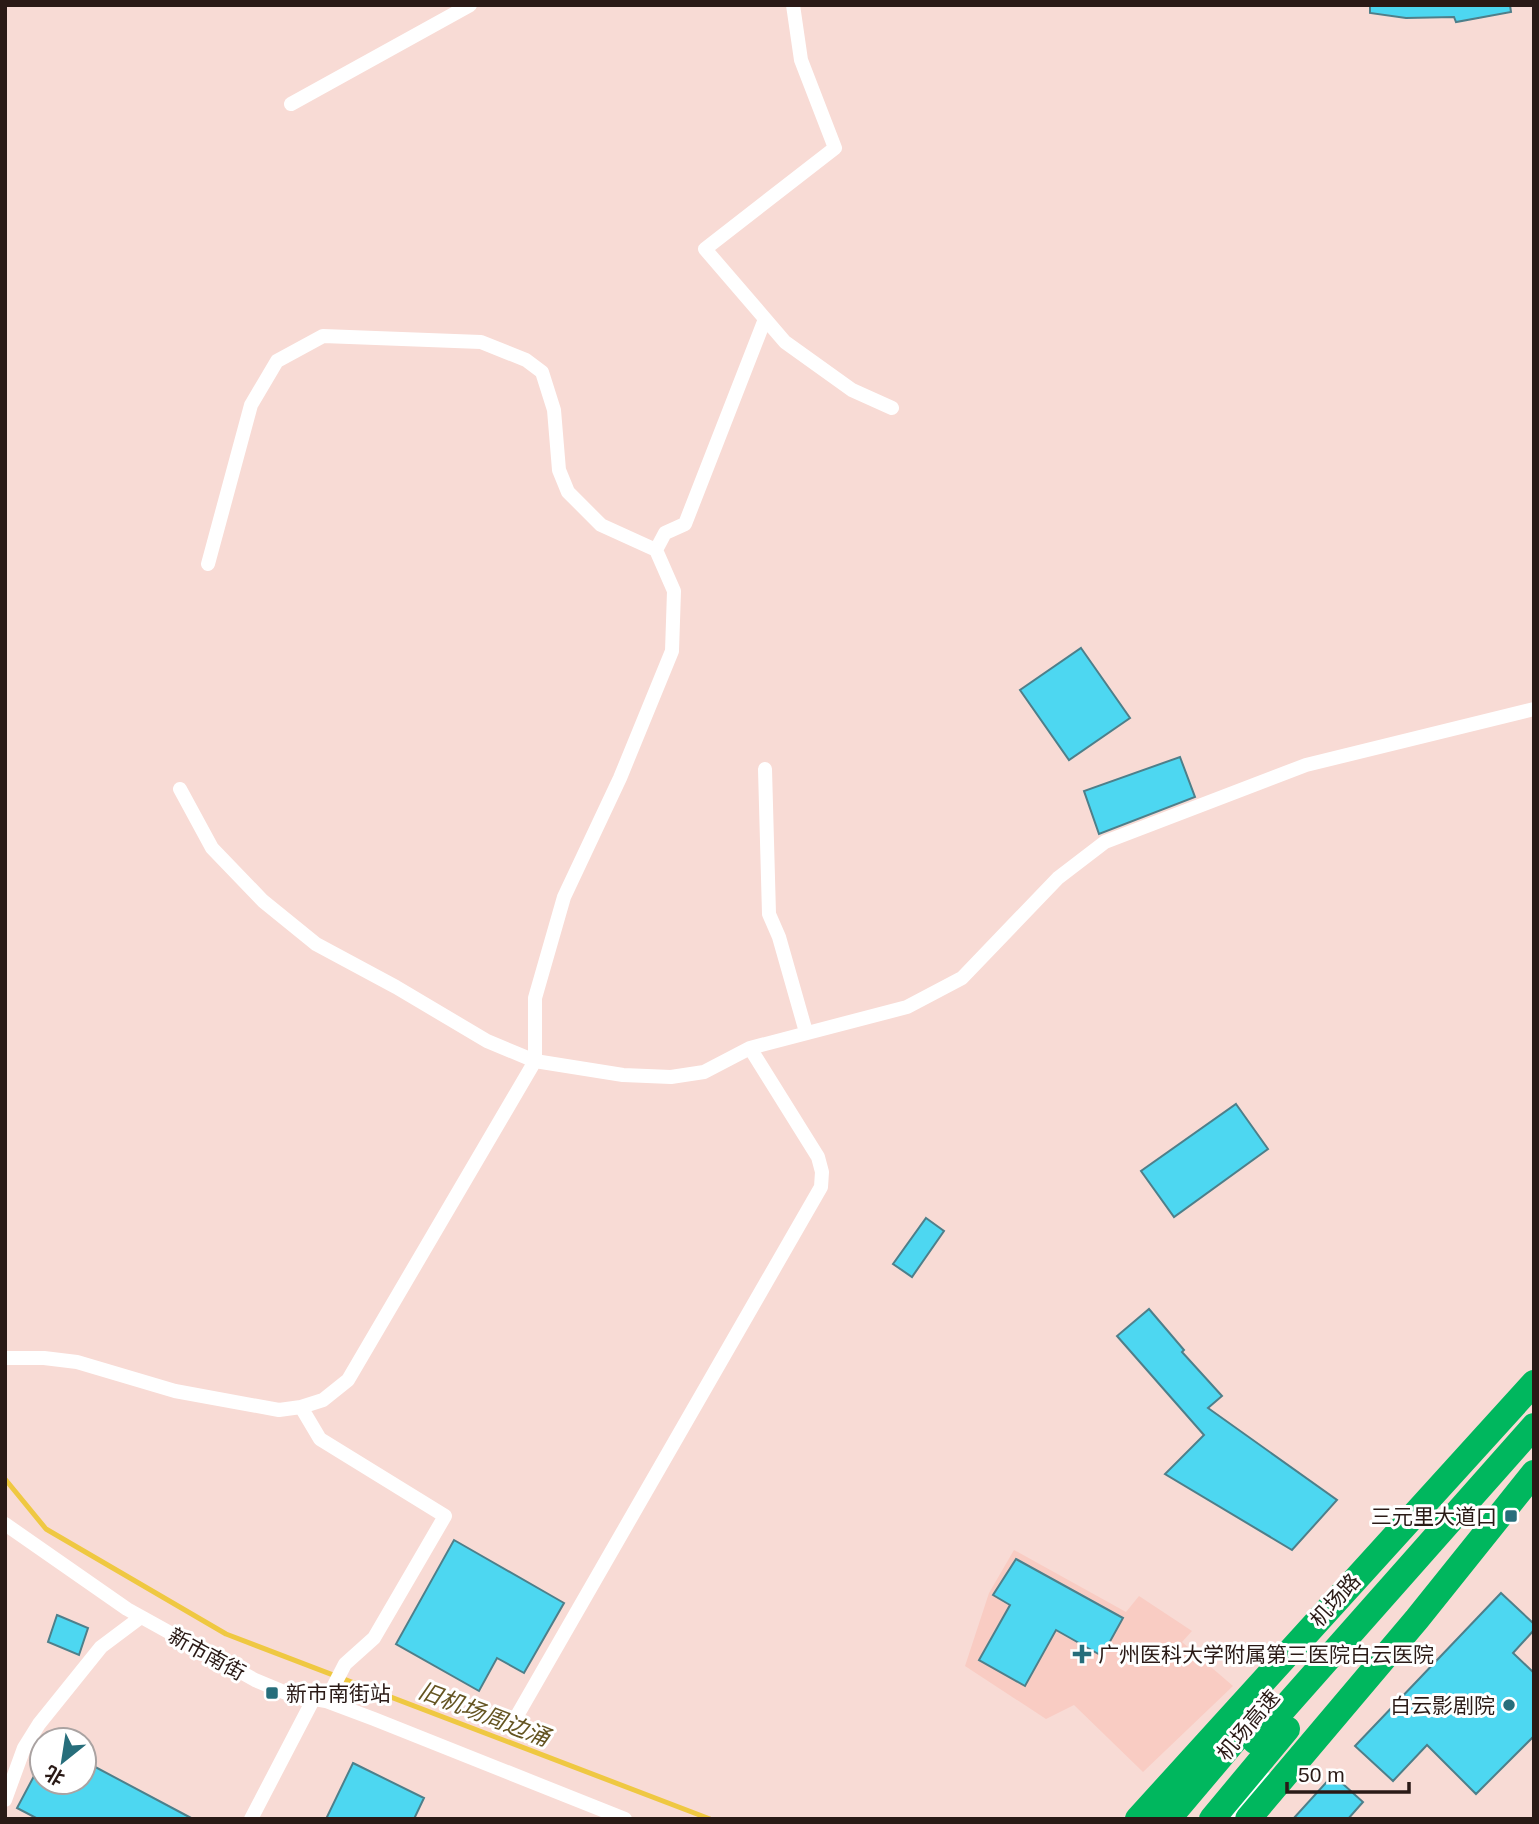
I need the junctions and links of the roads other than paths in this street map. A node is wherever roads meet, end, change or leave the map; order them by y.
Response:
1 (470, 5) edge
2 (793, 5) edge
3 (291, 104) dead end
4 (765, 319) junction
5 (892, 408) dead end
6 (656, 550) junction
7 (208, 564) dead end
8 (1534, 709) edge
9 (765, 769) dead end
10 (180, 789) dead end
11 (806, 1032) junction
12 (750, 1048) junction
13 (535, 1061) junction
14 (5, 1358) edge
15 (1534, 1365) edge
16 (1534, 1383) edge
17 (301, 1407) junction
18 (1534, 1426) edge
19 (1534, 1462) edge
20 (1534, 1473) edge
21 (5, 1524) edge
22 (141, 1617) junction
23 (324, 1697) junction
24 (518, 1714) dead end
25 (5, 1800) edge
26 (251, 1819) edge
27 (625, 1819) edge
28 (1138, 1819) edge
29 (1168, 1819) edge
30 (1193, 1819) edge
31 (1212, 1819) edge
32 (1229, 1819) edge
33 (1248, 1819) edge

1 - 3 street
2 - 4 street
4 - 5 street
4 - 6 street
6 - 7 street
6 - 13 street
8 - 11 street
9 - 11 street
10 - 13 street
11 - 12 street
12 - 13 street
12 - 24 street
13 - 17 street
14 - 17 street
15 - 29 highway, 机场高速
16 - 28 highway, 机场路
17 - 23 street
18 - 30 highway
18 - 31 highway, 机场高速
19 - 32 main road
20 - 33 highway
21 - 22 street, 新市南街
22 - 23 street, 新市南街
22 - 25 street
23 - 26 street
23 - 27 street, 新市南街

